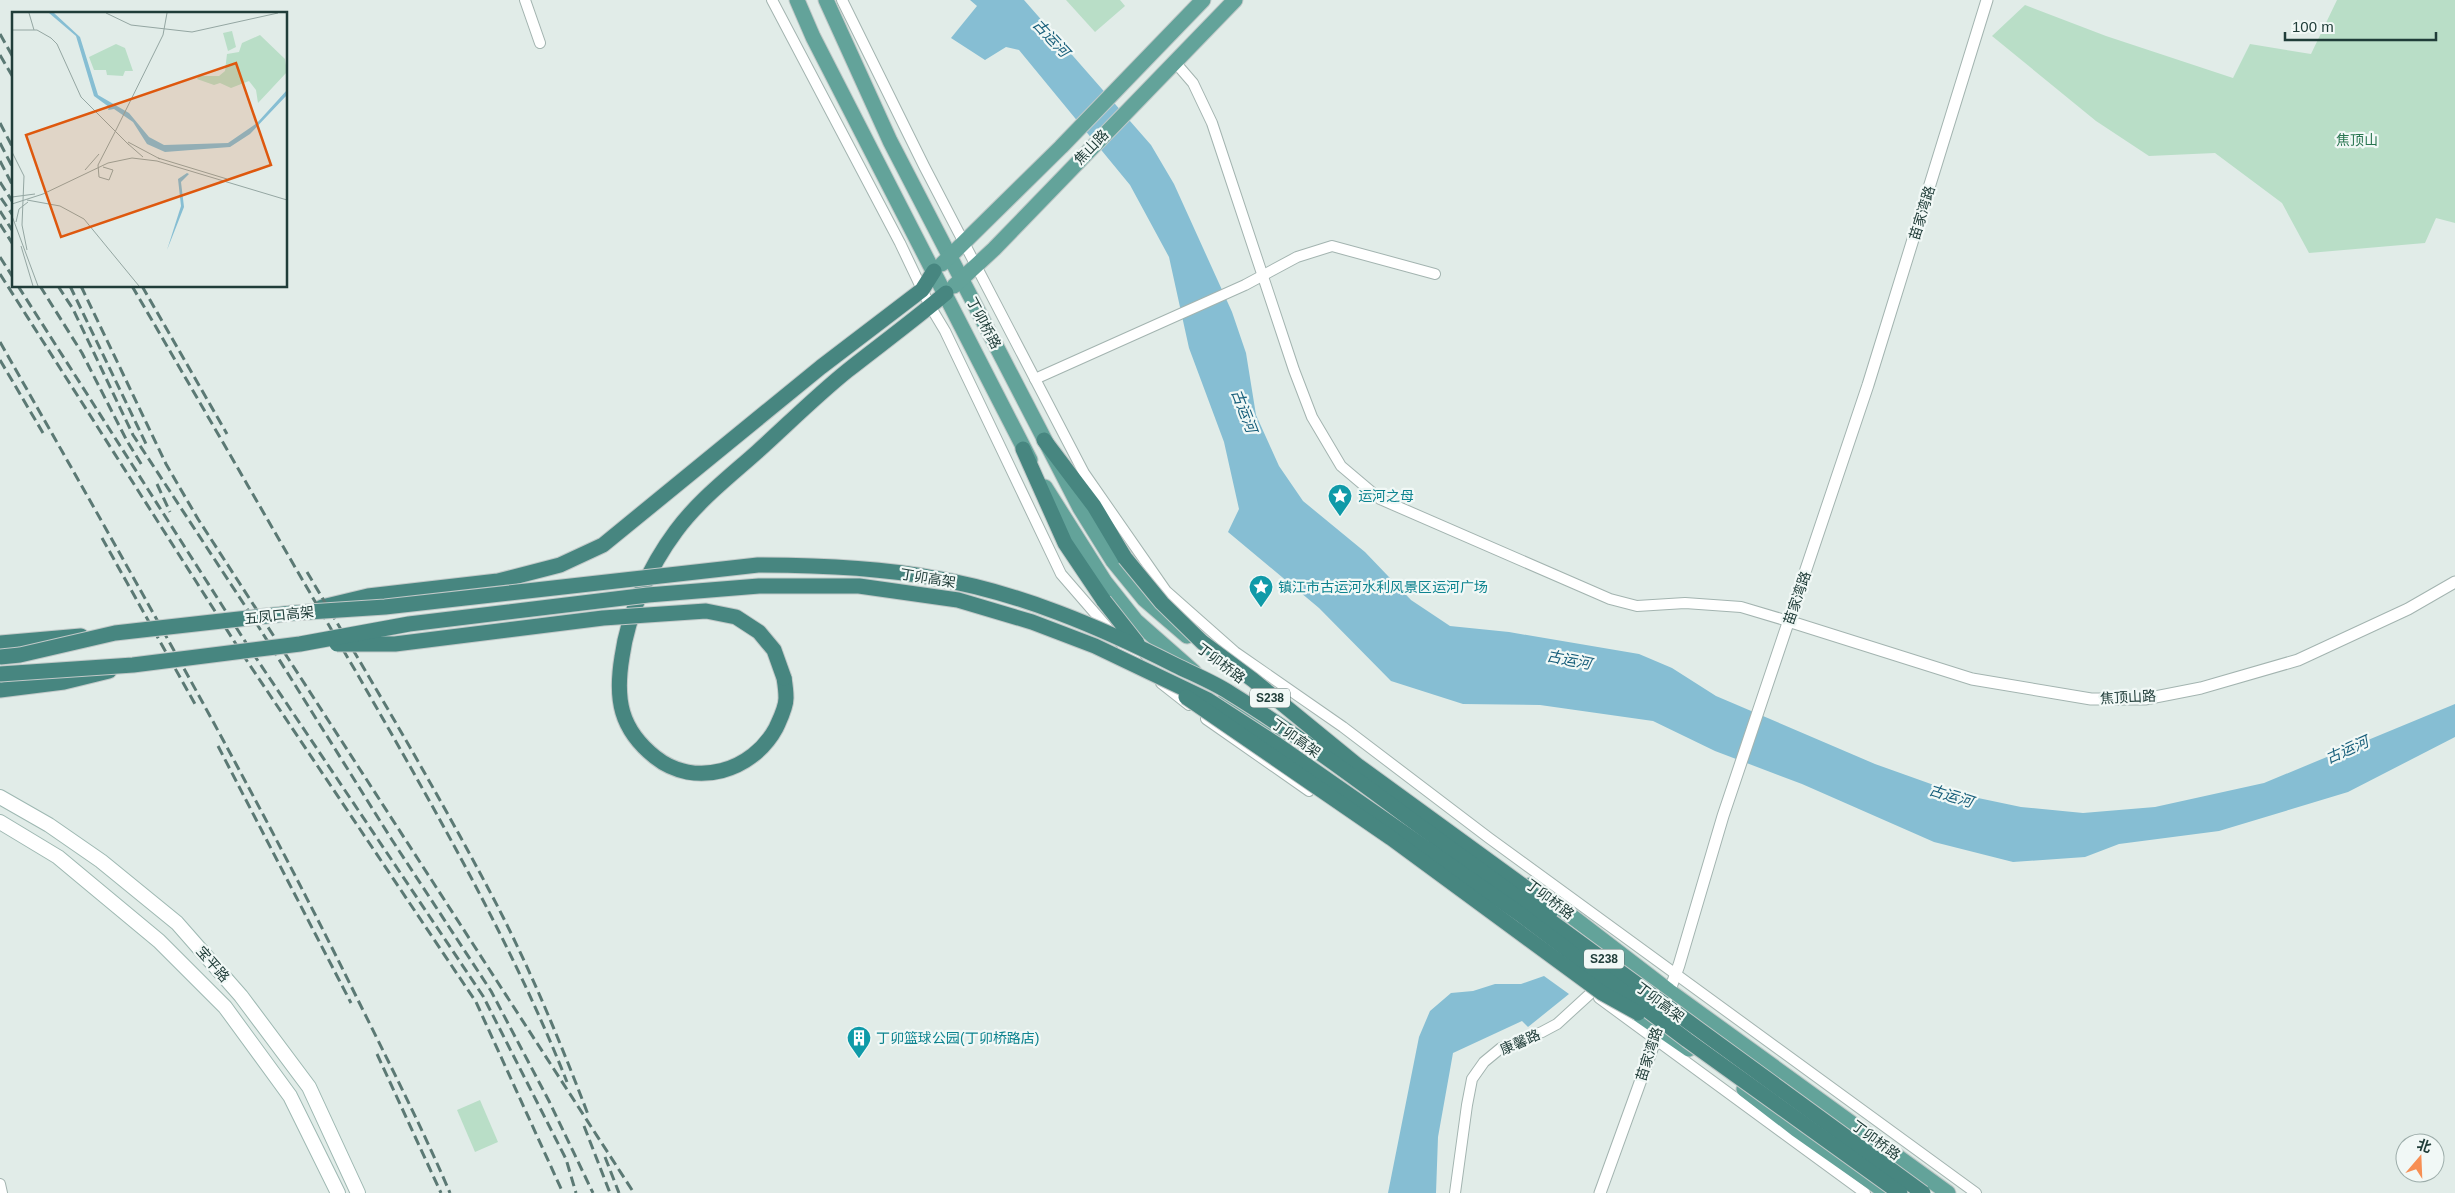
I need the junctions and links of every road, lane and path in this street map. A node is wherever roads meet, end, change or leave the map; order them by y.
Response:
1 (525, 0) edge
2 (772, 0) edge
3 (797, 0) edge
4 (826, 0) edge
5 (842, 0) edge
6 (1203, 0) edge
7 (1234, 0) edge
8 (1988, 0) edge
9 (540, 43) dead end
10 (1174, 61) junction
11 (964, 243) junction
12 (948, 258) junction
13 (976, 266) junction
14 (934, 271) junction
15 (1435, 274) dead end
16 (1263, 275) junction
17 (961, 280) junction
18 (922, 290) junction
19 (946, 293) junction
20 (930, 306) junction
21 (1035, 379) junction
22 (1044, 440) junction
23 (1023, 449) junction
24 (2455, 582) edge
25 (560, 586) joint
26 (293, 613) junction
27 (1788, 621) junction
28 (115, 633) junction
29 (0, 643) edge
30 (300, 644) junction
31 (0, 657) edge
32 (132, 665) junction
33 (0, 674) edge
34 (0, 690) edge
35 (0, 797) edge
36 (0, 822) edge
37 (1594, 952) junction
38 (1676, 974) junction
39 (1669, 991) junction
40 (1592, 992) junction
41 (1656, 1035) junction
42 (1687, 1040) junction
43 (0, 1184) edge
44 (2, 1193) edge
45 (338, 1193) edge
46 (358, 1193) edge
47 (1455, 1193) edge
48 (1600, 1193) edge
49 (1865, 1193) edge
50 (1887, 1193) edge
51 (1900, 1193) edge
52 (1923, 1193) edge
53 (1948, 1193) edge
54 (1976, 1193) edge

1 - 9 street
2 - 18 street
3 - 14 main road, 丁卯桥路 / S238
4 - 12 main road, 丁卯桥路 / S238
5 - 11 street
6 - 11 main road, 焦山路
7 - 10 main road, 焦山路
8 - 27 street, 苗家湾路
10 - 13 main road, 焦山路
10 - 16 street
11 - 12 main road, 焦山路
11 - 13 street
12 - 14 main road, 焦山路
12 - 17 main road, 丁卯桥路 / S238
13 - 17 main road, 焦山路
13 - 21 street
14 - 18 highway
14 - 19 main road, 丁卯桥路 / S238
15 - 16 street
16 - 21 street
16 - 27 street
17 - 19 main road, 焦山路
17 - 22 main road, 丁卯桥路 / S238
18 - 20 street
18 - 26 highway, bridge
19 - 20 highway
19 - 23 main road, 丁卯桥路 / S238
20 - 30 highway, bridge
20 - 40 street
21 - 38 street
22 - 37 highway, bridge
22 - 39 main road, 丁卯桥路 / S238
23 - 41 main road, 丁卯桥路 / S238
23 - 42 highway, bridge
24 - 27 street, 焦顶山路
25 - 26 highway, 五凤口高架, bridge
25 - 37 highway, 丁卯高架 / S238, bridge
26 - 28 highway, 五凤口高架, bridge
27 - 38 street, 苗家湾路
28 - 29 highway, bridge
28 - 31 highway, 五凤口高架, bridge
30 - 32 highway, bridge
30 - 42 highway, 丁卯高架 / S238, bridge
32 - 33 highway, bridge
32 - 34 highway, bridge
35 - 46 main road, 宝平路
36 - 45 main road, 宝平路
37 - 52 highway, 丁卯高架 / S238, bridge
38 - 39 street, 苗家湾路
38 - 54 street
39 - 41 street, 苗家湾路
39 - 53 main road, 丁卯桥路 / S238
40 - 41 street
40 - 47 street, 康馨路
41 - 48 street, 苗家湾路
41 - 49 street
41 - 50 main road, 丁卯桥路 / S238
42 - 51 highway, 丁卯高架 / S238, bridge
43 - 44 street

